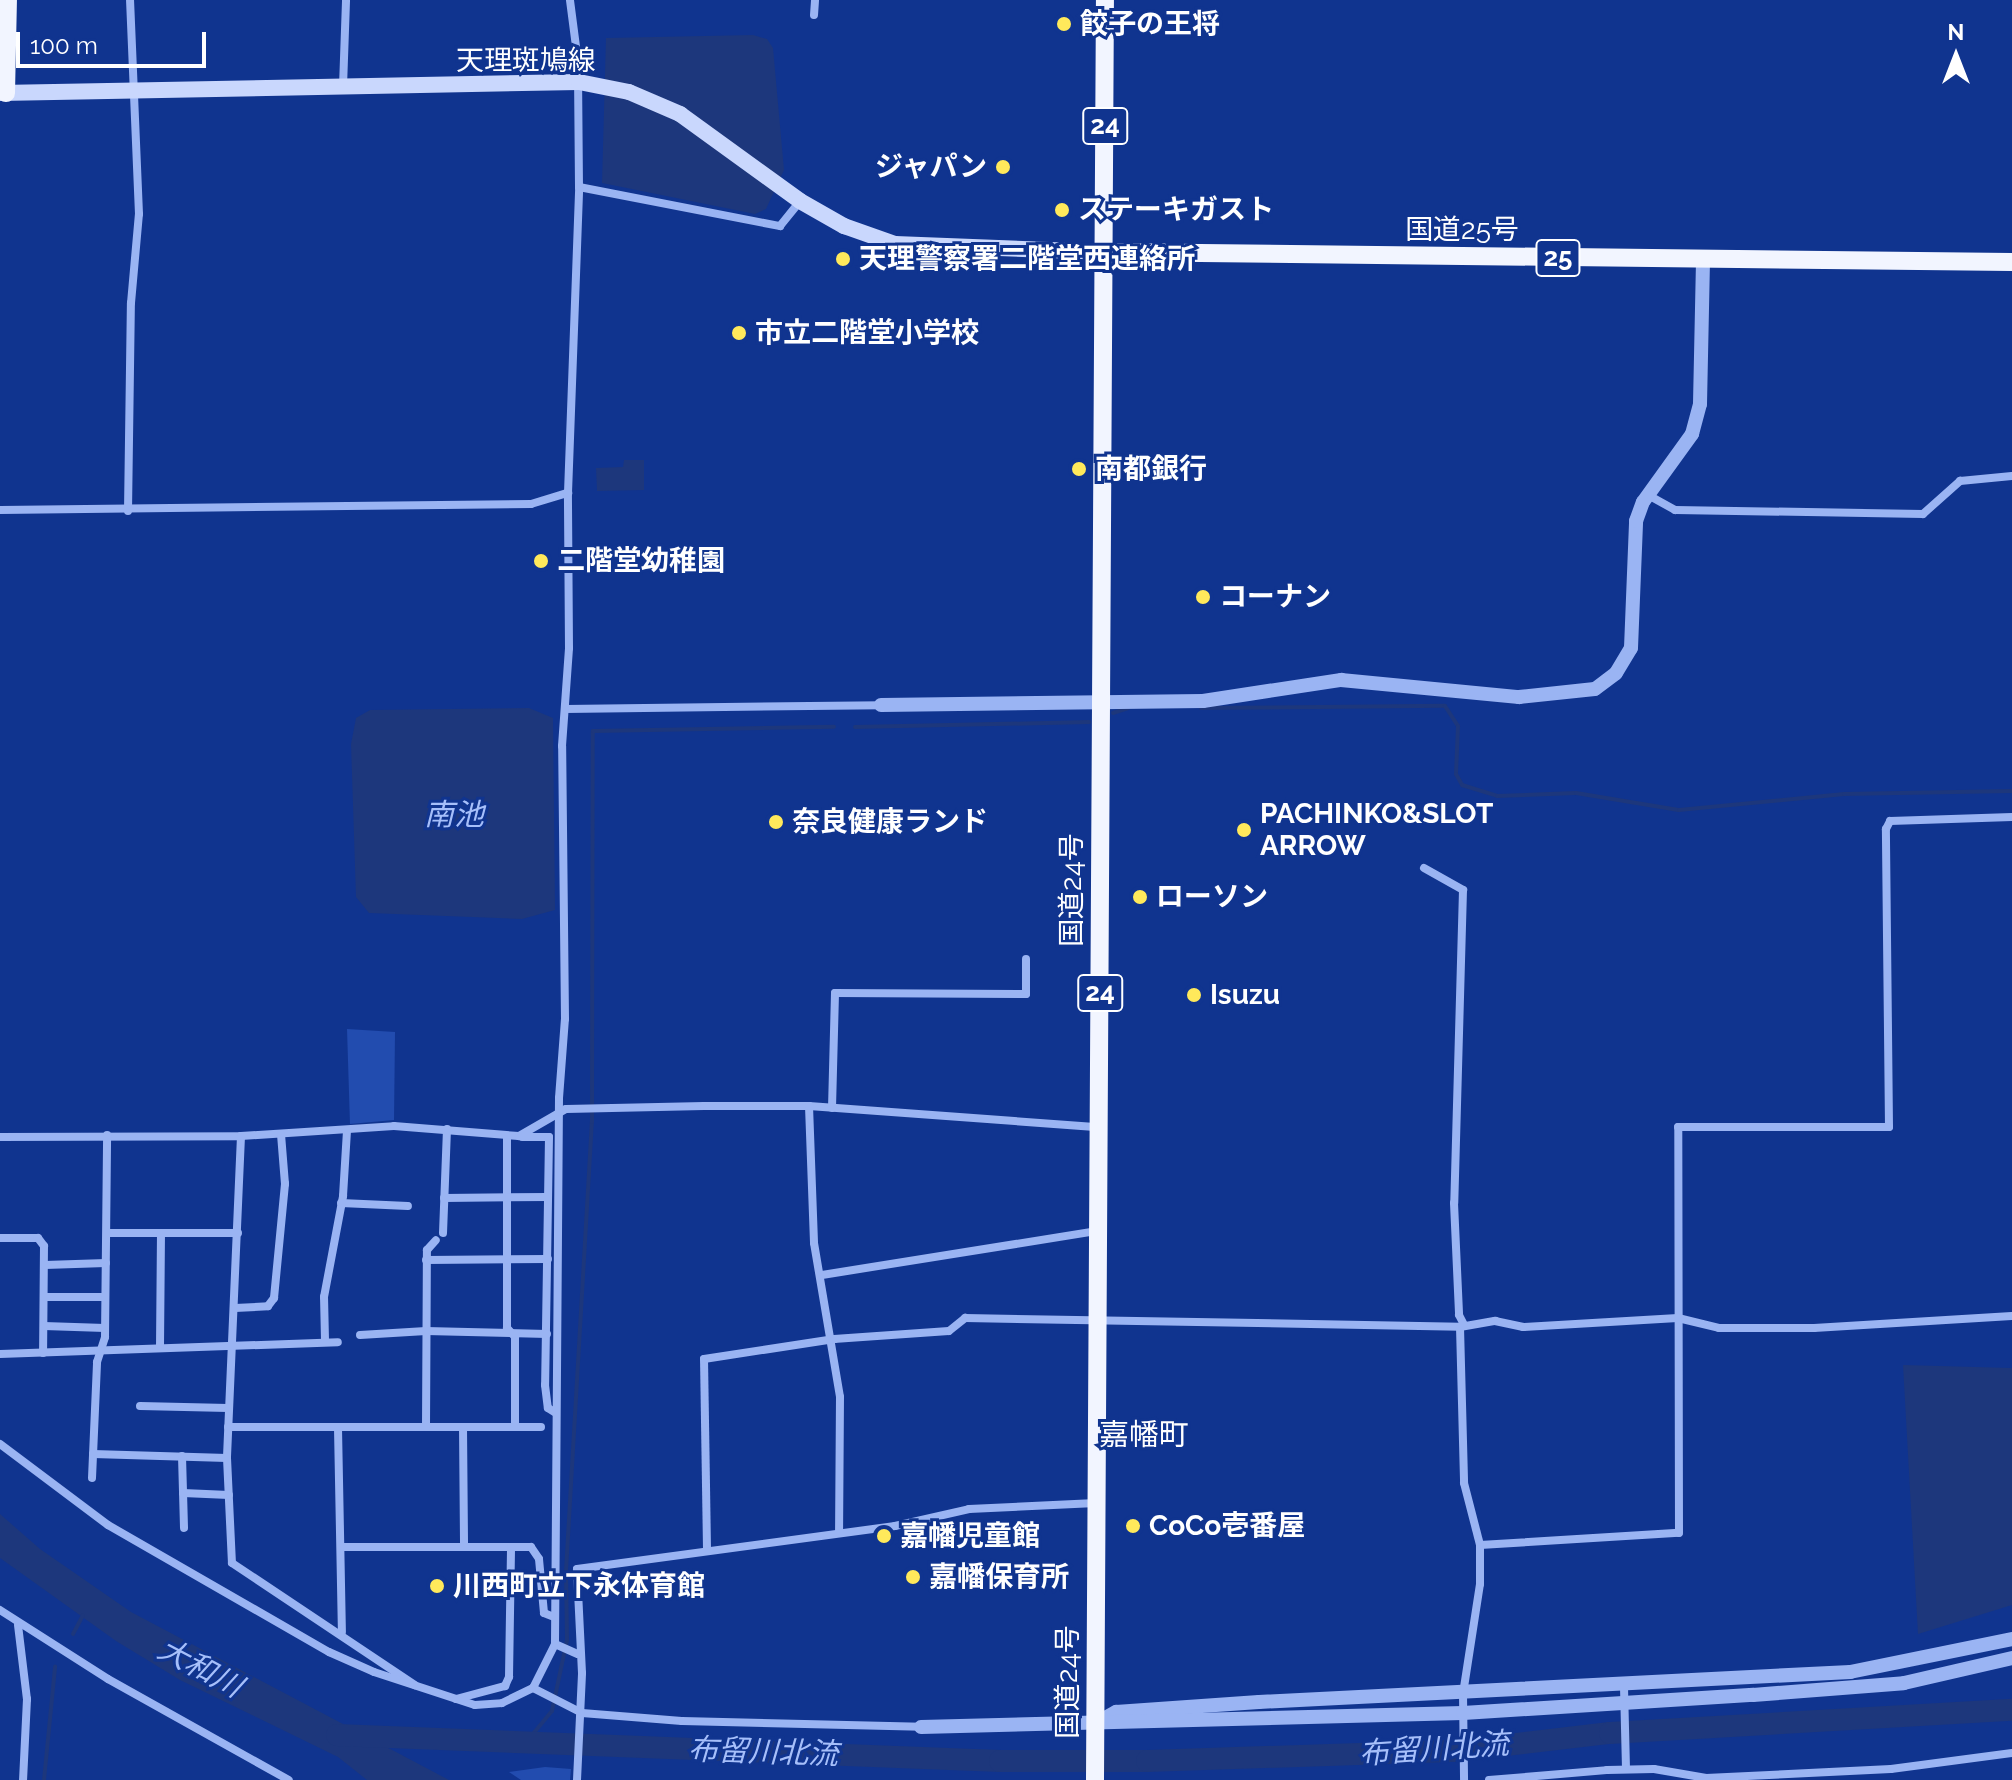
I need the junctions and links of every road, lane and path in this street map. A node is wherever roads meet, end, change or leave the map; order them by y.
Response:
1 (8, 0) edge
2 (130, 0) edge
3 (346, 0) edge
4 (570, 0) edge
5 (815, 0) edge
6 (1105, 0) edge
7 (814, 15) dead end
8 (579, 82) junction
9 (342, 90) junction
10 (132, 91) junction
11 (3, 93) edge
12 (579, 187) junction
13 (793, 196) junction
14 (1104, 252) junction
15 (1703, 259) junction
16 (2012, 262) edge
17 (2012, 476) edge
18 (568, 493) junction
19 (1648, 495) junction
20 (0, 510) edge
21 (128, 511) junction
22 (1101, 703) junction
23 (881, 705) joint
24 (565, 709) junction
25 (2012, 817) edge
26 (1424, 868) dead end
27 (1026, 959) dead end
28 (809, 1106) junction
29 (832, 1108) junction
30 (555, 1114) junction
31 (1099, 1127) junction
32 (447, 1129) junction
33 (347, 1131) junction
34 (281, 1134) junction
35 (107, 1135) junction
36 (241, 1136) junction
37 (507, 1136) junction
38 (519, 1136) junction
39 (0, 1137) edge
40 (549, 1137) junction
41 (548, 1197) junction
42 (444, 1198) junction
43 (507, 1199) junction
44 (341, 1203) junction
45 (408, 1206) dead end
46 (1100, 1231) junction
47 (107, 1233) junction
48 (161, 1233) junction
49 (238, 1233) junction
50 (0, 1238) edge
51 (507, 1259) junction
52 (548, 1259) junction
53 (426, 1260) junction
54 (106, 1263) junction
55 (45, 1265) junction
56 (822, 1275) junction
57 (44, 1297) junction
58 (105, 1297) junction
59 (235, 1308) junction
60 (2012, 1316) edge
61 (1678, 1318) junction
62 (1099, 1322) junction
63 (44, 1326) junction
64 (1462, 1326) junction
65 (105, 1328) junction
66 (426, 1331) junction
67 (511, 1332) junction
68 (547, 1334) junction
69 (360, 1335) dead end
70 (834, 1339) junction
71 (325, 1340) junction
72 (338, 1342) dead end
73 (232, 1343) junction
74 (160, 1347) junction
75 (101, 1351) junction
76 (43, 1353) junction
77 (0, 1354) edge
78 (140, 1406) dead end
79 (228, 1408) junction
80 (556, 1413) junction
81 (228, 1427) junction
82 (426, 1427) junction
83 (463, 1427) junction
84 (515, 1427) junction
85 (541, 1427) dead end
86 (338, 1428) junction
87 (0, 1444) edge
88 (93, 1454) junction
89 (182, 1456) junction
90 (227, 1458) junction
91 (92, 1478) dead end
92 (183, 1493) junction
93 (229, 1495) junction
94 (1098, 1503) junction
95 (184, 1528) dead end
96 (839, 1532) junction
97 (1480, 1545) junction
98 (344, 1547) junction
99 (464, 1547) junction
100 (511, 1547) junction
101 (707, 1549) junction
102 (0, 1610) edge
103 (554, 1617) junction
104 (17, 1624) junction
105 (342, 1632) junction
106 (2012, 1639) edge
107 (556, 1645) junction
108 (575, 1653) junction
109 (2012, 1658) edge
110 (1624, 1687) junction
111 (418, 1688) junction
112 (533, 1688) junction
113 (1463, 1694) junction
114 (456, 1699) junction
115 (1624, 1709) junction
116 (581, 1718) junction
117 (1463, 1719) junction
118 (921, 1727) joint
119 (1096, 1729) junction
120 (2012, 1753) edge
121 (1625, 1767) junction
122 (1891, 1769) junction
123 (1464, 1777) edge
124 (1095, 1779) edge
125 (23, 1780) edge
126 (289, 1780) edge
127 (577, 1780) edge
128 (1489, 1780) edge
129 (1890, 1780) edge

1 - 11 highway
2 - 10 street
3 - 9 street
4 - 8 street
5 - 7 street
6 - 14 highway, 国道24号 / 24
8 - 9 main road, 天理斑鳩線
8 - 12 street
8 - 13 main road, 天理斑鳩線
9 - 10 main road, 天理斑鳩線
10 - 11 main road, 天理斑鳩線
10 - 21 street
12 - 13 street
12 - 18 street
13 - 14 main road, 天理斑鳩線
14 - 15 highway, 国道25号 / 25
14 - 22 highway, 国道24号 / 24
15 - 16 highway, 国道25号 / 25
15 - 19 street
17 - 19 street
18 - 21 street
18 - 24 street
19 - 22 street
20 - 21 street
22 - 23 street
22 - 31 highway, 国道24号 / 24
23 - 24 street
24 - 30 street
25 - 61 street
26 - 64 street
27 - 29 street
28 - 29 street
28 - 30 street
28 - 56 street
29 - 31 street
30 - 38 street
30 - 40 street
30 - 80 street
31 - 46 highway, 国道24号 / 24
32 - 33 street
32 - 37 street
32 - 42 street
33 - 34 street
33 - 44 street
34 - 36 street
34 - 59 street
35 - 36 street
35 - 39 street
35 - 47 street
36 - 49 street
37 - 38 street
37 - 43 street
38 - 40 street
40 - 41 street
41 - 43 street
41 - 52 street
42 - 43 street
42 - 53 street
43 - 51 street
44 - 45 street
44 - 71 street
46 - 56 street
46 - 62 highway, 国道24号 / 24
47 - 48 street
47 - 54 street
48 - 49 street
48 - 74 street
49 - 59 street
50 - 55 street
51 - 52 street
51 - 53 street
51 - 67 street
52 - 68 street
53 - 66 street
54 - 55 street
54 - 58 street
55 - 57 street
56 - 70 street
57 - 58 street
57 - 63 street
58 - 65 street
59 - 73 street
60 - 61 street
61 - 64 street
61 - 97 street
62 - 64 street
62 - 70 street
62 - 94 highway, 国道24号 / 24
63 - 65 street
63 - 76 street
64 - 97 street
65 - 75 street
66 - 67 street
66 - 69 street
66 - 82 street
67 - 68 street
67 - 84 street
68 - 80 street
70 - 96 street
70 - 101 street
71 - 72 street
71 - 73 street
73 - 74 street
73 - 79 street
74 - 75 street
75 - 76 street
75 - 88 street
76 - 77 street
78 - 79 street
79 - 81 street
80 - 103 street
81 - 86 street
81 - 90 street
82 - 83 street
82 - 86 street
83 - 84 street
83 - 99 street
84 - 85 street
86 - 98 street
87 - 111 street
88 - 89 street
88 - 91 street
89 - 90 street
89 - 92 street
90 - 93 street
92 - 93 street
92 - 95 street
93 - 105 street
94 - 96 street
94 - 119 highway, 国道24号 / 24
96 - 101 street
97 - 113 street
98 - 99 street
98 - 105 street
99 - 100 street
100 - 103 street
100 - 114 street
101 - 108 street
102 - 104 street
103 - 107 street
104 - 125 street
104 - 126 street
105 - 111 street
106 - 110 street
107 - 108 street
107 - 112 street
108 - 116 street
109 - 115 street
110 - 113 street
110 - 115 street
111 - 114 street
112 - 114 street
112 - 116 street
113 - 117 street
113 - 119 street
115 - 117 street
115 - 121 street
116 - 118 street
116 - 127 street
117 - 119 street
117 - 123 street
118 - 119 street
119 - 124 highway, 国道24号 / 24
120 - 122 street
121 - 122 street
121 - 128 street
122 - 129 street

